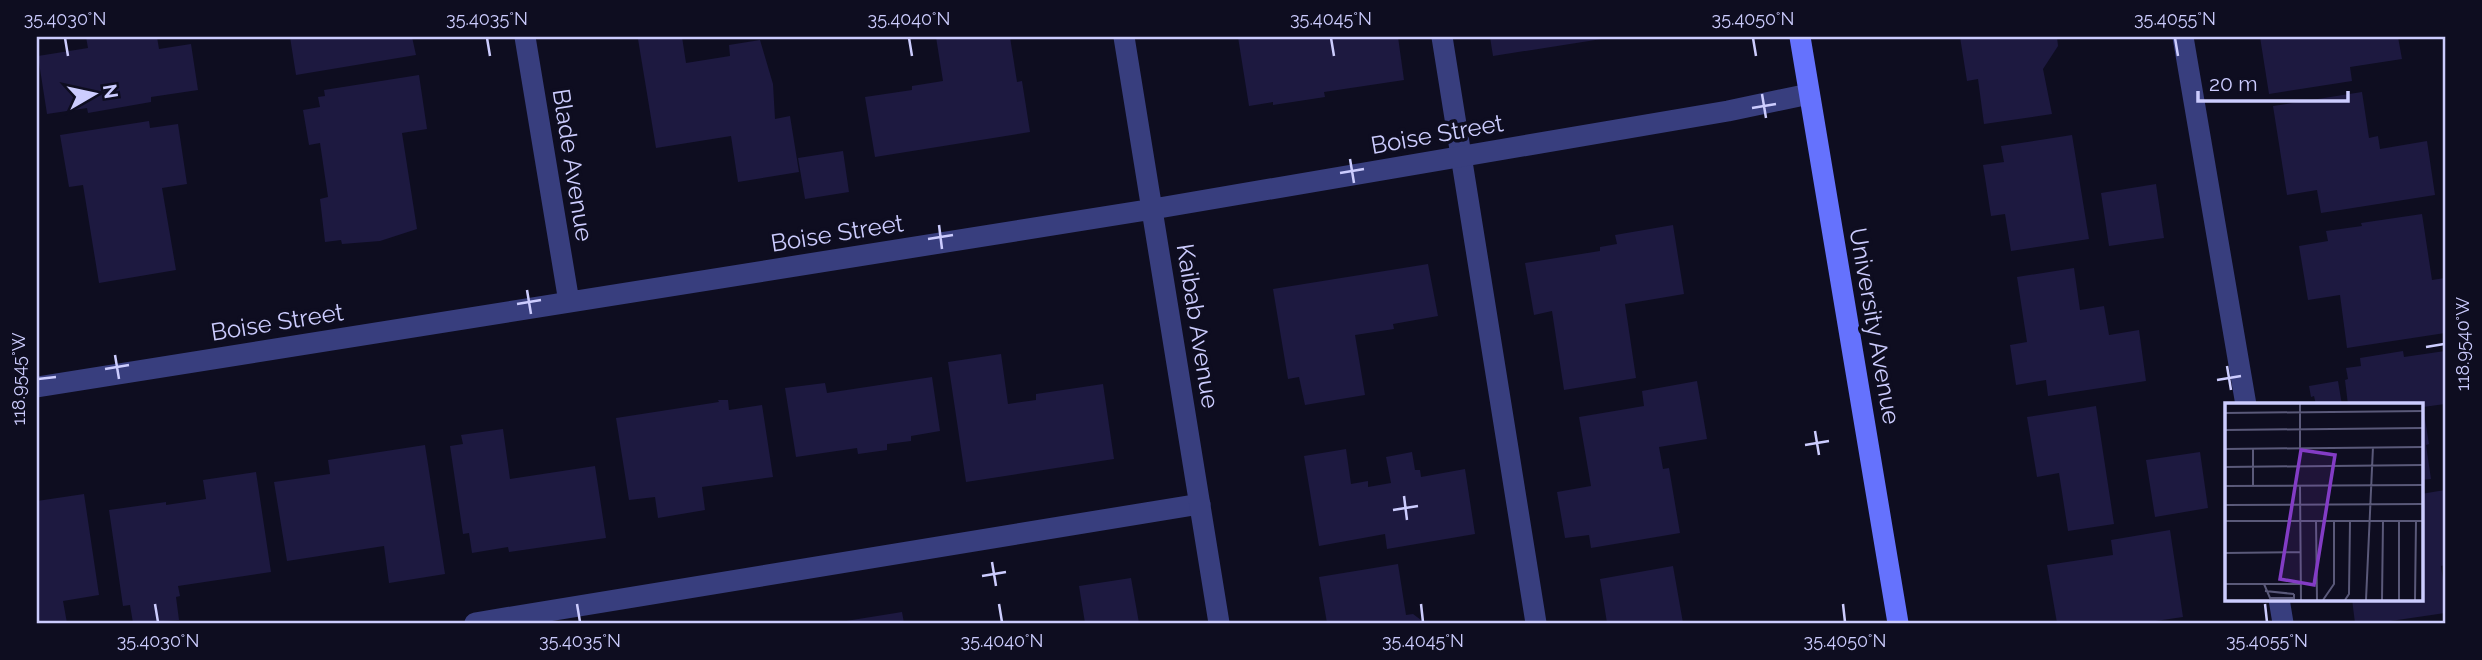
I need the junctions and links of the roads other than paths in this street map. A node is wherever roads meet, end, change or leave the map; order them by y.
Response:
1 (525, 37) edge
2 (1124, 37) edge
3 (1442, 37) edge
4 (1800, 37) edge
5 (2183, 37) edge
6 (1809, 93) junction
7 (1462, 157) junction
8 (1153, 209) junction
9 (569, 302) junction
10 (37, 387) edge
11 (2246, 403) edge
12 (1200, 504) junction
13 (2279, 600) edge
14 (475, 623) edge
15 (1219, 623) edge
16 (1536, 623) edge
17 (1898, 623) edge
18 (2283, 623) edge

1 - 9 street, Blade Avenue
2 - 8 street, Kaibab Avenue
3 - 7 street
4 - 6 street, University Avenue
5 - 11 street
6 - 7 street, Boise Street
6 - 17 street, University Avenue
7 - 8 street, Boise Street
7 - 16 street
8 - 9 street, Boise Street
8 - 12 street, Kaibab Avenue
9 - 10 street, Boise Street
12 - 14 street
12 - 15 street, Kaibab Avenue
13 - 18 street

